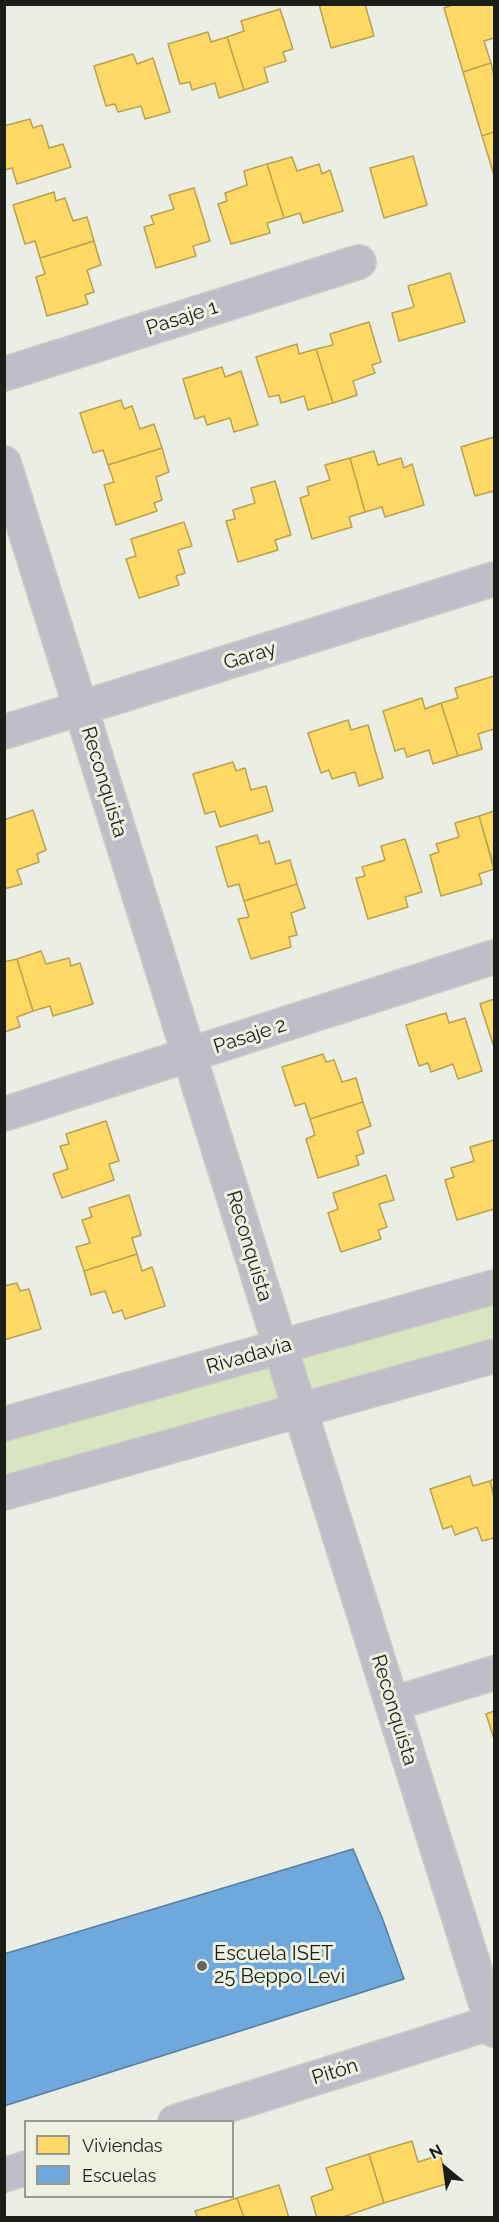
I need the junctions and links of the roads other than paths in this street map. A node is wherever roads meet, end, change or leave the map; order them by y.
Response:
1 (358, 262) dead end
2 (4, 374) edge
3 (4, 463) edge
4 (495, 579) edge
5 (81, 708) junction
6 (4, 732) edge
7 (495, 957) edge
8 (190, 1055) junction
9 (4, 1114) edge
10 (495, 1287) edge
11 (281, 1347) junction
12 (495, 1356) edge
13 (301, 1410) junction
14 (4, 1424) edge
15 (4, 1492) edge
16 (495, 1673) edge
17 (392, 1704) junction
18 (494, 2025) edge
19 (178, 2120) edge
20 (24, 2169) edge
21 (4, 2175) edge

1 - 2 street, Pasaje 1
3 - 5 street, Reconquista
4 - 5 street, Garay
5 - 6 street, Garay
5 - 8 street, Reconquista
7 - 8 street, Pasaje 2
8 - 9 street, Pasaje 2
8 - 11 street, Reconquista
10 - 11 street, Rivadavia
11 - 13 street, Reconquista
11 - 14 street, Rivadavia
12 - 13 street
13 - 15 street
13 - 17 street, Reconquista
16 - 17 street
17 - 18 street, Reconquista
18 - 19 street, Pitón
20 - 21 street

